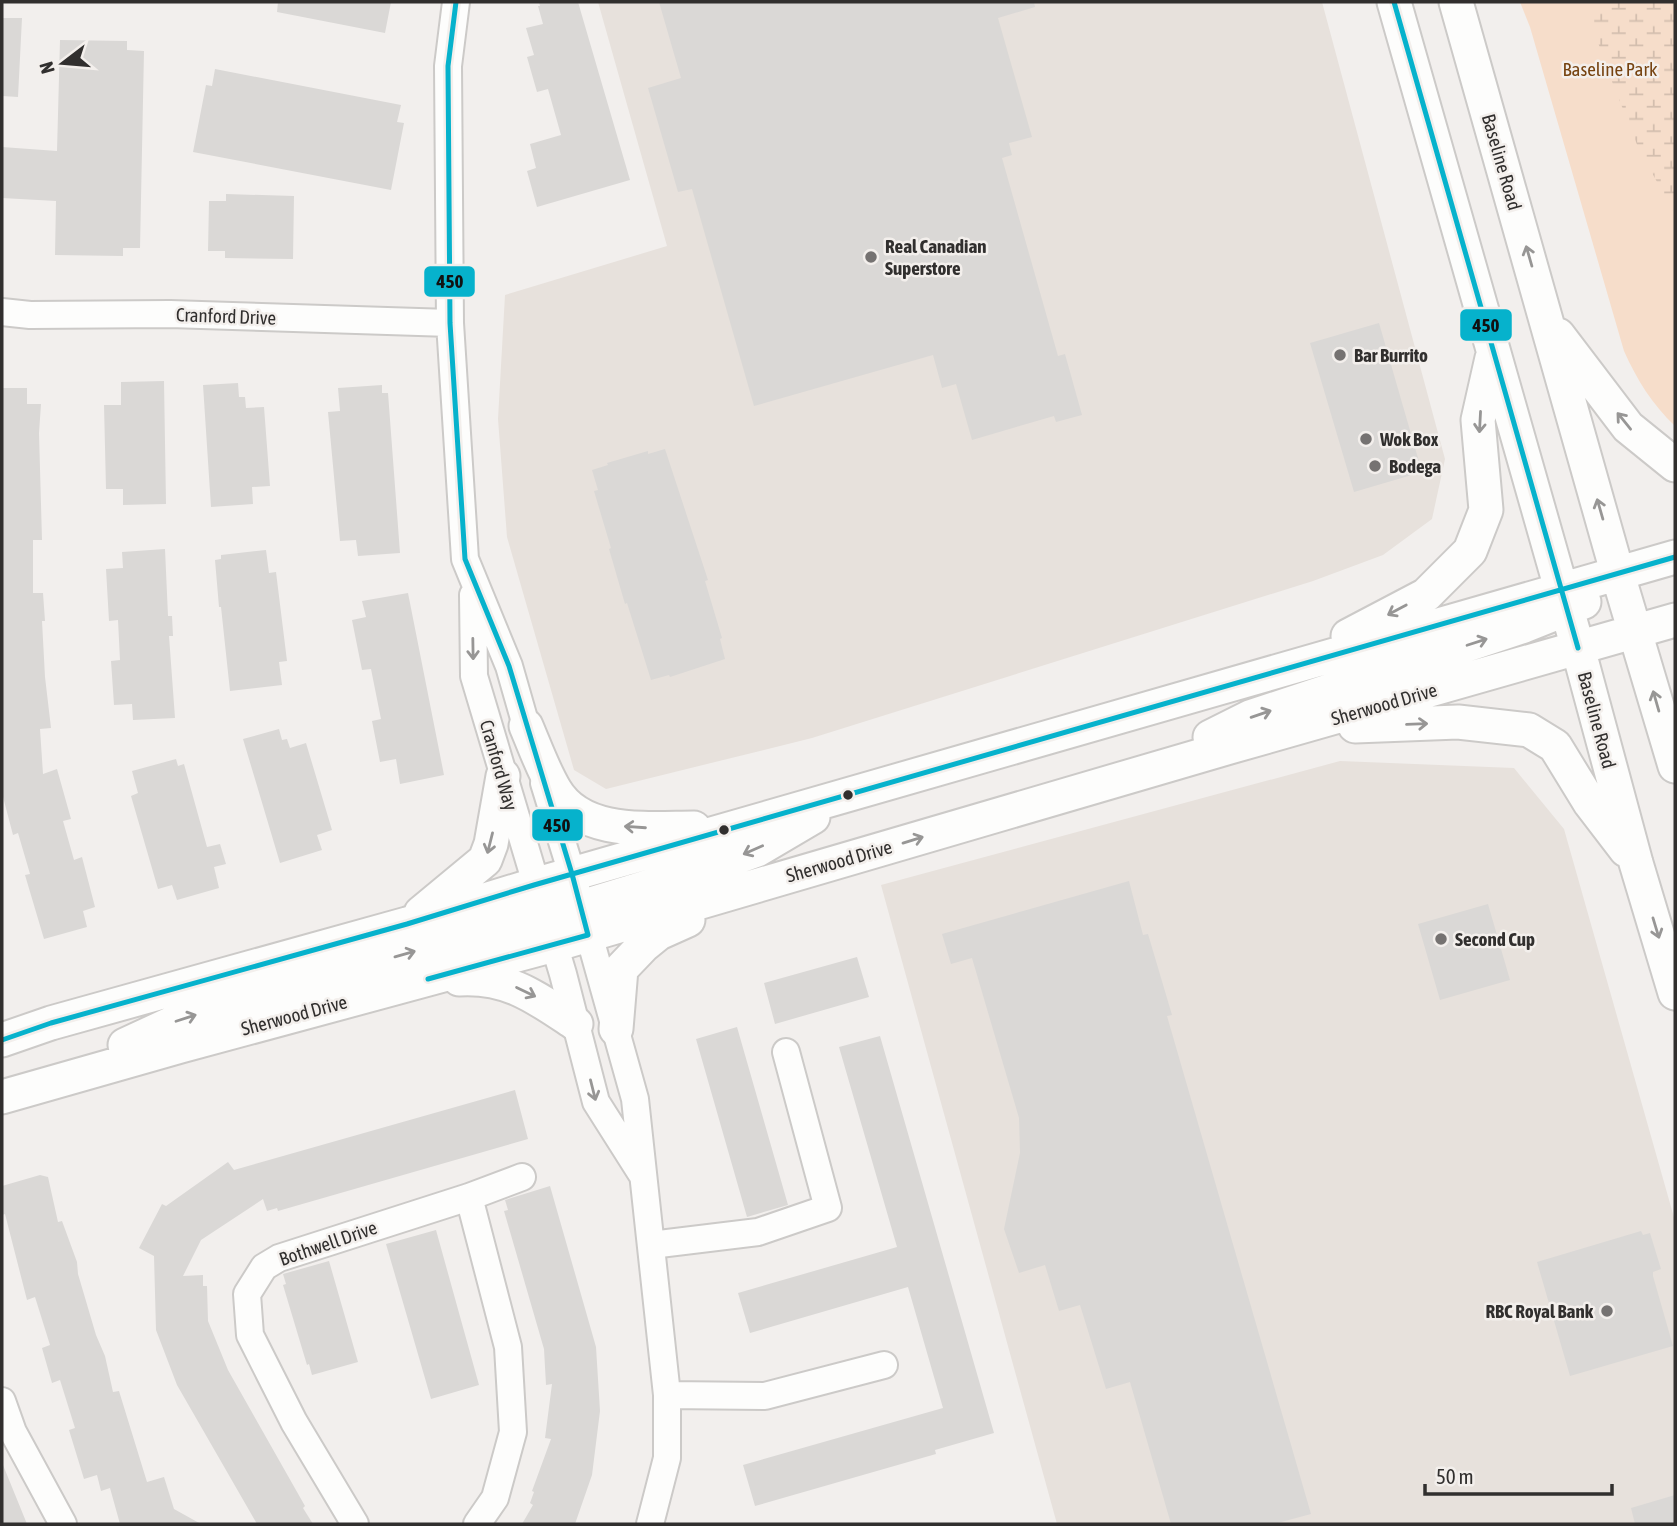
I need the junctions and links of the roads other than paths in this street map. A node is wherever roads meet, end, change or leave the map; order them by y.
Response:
1 (456, 2) edge
2 (1394, 2) edge
3 (1456, 2) edge
4 (2, 312) edge
5 (1548, 322) junction
6 (450, 323) junction
7 (1493, 355) junction
8 (1675, 465) edge
9 (1675, 557) edge
10 (1618, 575) junction
11 (472, 581) junction
12 (1564, 601) junction
13 (1675, 620) edge
14 (1636, 631) junction
15 (1578, 648) junction
16 (1289, 667) junction
17 (526, 726) junction
18 (1300, 728) junction
19 (1675, 766) edge
20 (1133, 775) junction
21 (503, 776) junction
22 (855, 793) junction
23 (728, 829) junction
24 (1636, 863) junction
25 (572, 874) junction
26 (710, 898) junction
27 (544, 914) junction
28 (585, 921) junction
29 (407, 924) junction
30 (1675, 993) edge
31 (364, 996) junction
32 (576, 1024) junction
33 (616, 1029) junction
34 (2, 1040) edge
35 (786, 1052) dead end
36 (35, 1088) junction
37 (2, 1097) edge
38 (522, 1177) dead end
39 (644, 1177) junction
40 (469, 1196) junction
41 (651, 1245) junction
42 (884, 1365) dead end
43 (667, 1395) junction
44 (2, 1401) edge
45 (63, 1524) edge
46 (355, 1524) edge
47 (477, 1524) edge
48 (650, 1524) edge

1 - 6 street, Cranford Way
2 - 7 main road, Baseline Road
5 -> 3 main road, Baseline Road
4 - 6 street, Cranford Drive
8 -> 5 main road
10 -> 5 main road, Baseline Road
6 - 11 street, Cranford Way
7 - 12 main road, Baseline Road
7 -> 16 main road
9 - 10 main road, Sherwood Drive
10 - 12 main road, Sherwood Drive
10 - 14 main road, Baseline Road
11 - 17 street, Cranford Way
11 -> 21 street, Cranford Way
12 - 15 main road, Baseline Road
12 - 16 main road, Sherwood Drive
20 -> 12 main road
13 - 14 main road, Sherwood Drive
14 - 15 main road, Sherwood Drive
19 -> 14 main road, Baseline Road
15 - 18 main road, Sherwood Drive
15 - 24 main road, Baseline Road
16 - 22 main road, Sherwood Drive
23 -> 17 main road
17 - 25 street, Cranford Way
18 - 20 main road, Sherwood Drive
18 -> 24 main road
26 -> 20 main road, Sherwood Drive
21 - 27 street, Cranford Way
21 -> 29 main road
22 - 23 main road, Sherwood Drive
22 -> 28 main road
23 - 25 main road, Sherwood Drive
24 -> 30 main road, Baseline Road
25 - 27 main road, Sherwood Drive
25 - 28 street, Cranford Way
26 - 28 main road, Sherwood Drive
26 - 33 main road
27 - 28 main road, Sherwood Drive
27 - 29 main road, Sherwood Drive
27 - 31 main road, Sherwood Drive
27 - 32 street
36 -> 27 main road
28 - 33 street
29 - 34 main road, Sherwood Drive
31 -> 32 main road
31 - 36 main road, Sherwood Drive
32 -> 39 street
33 - 39 street
35 - 41 street
36 - 37 main road, Sherwood Drive
38 - 40 street, Bothwell Drive
39 - 41 street
40 - 46 street, Bothwell Drive
40 - 47 street
41 - 43 street
42 - 43 street
43 - 48 street
44 - 45 street

